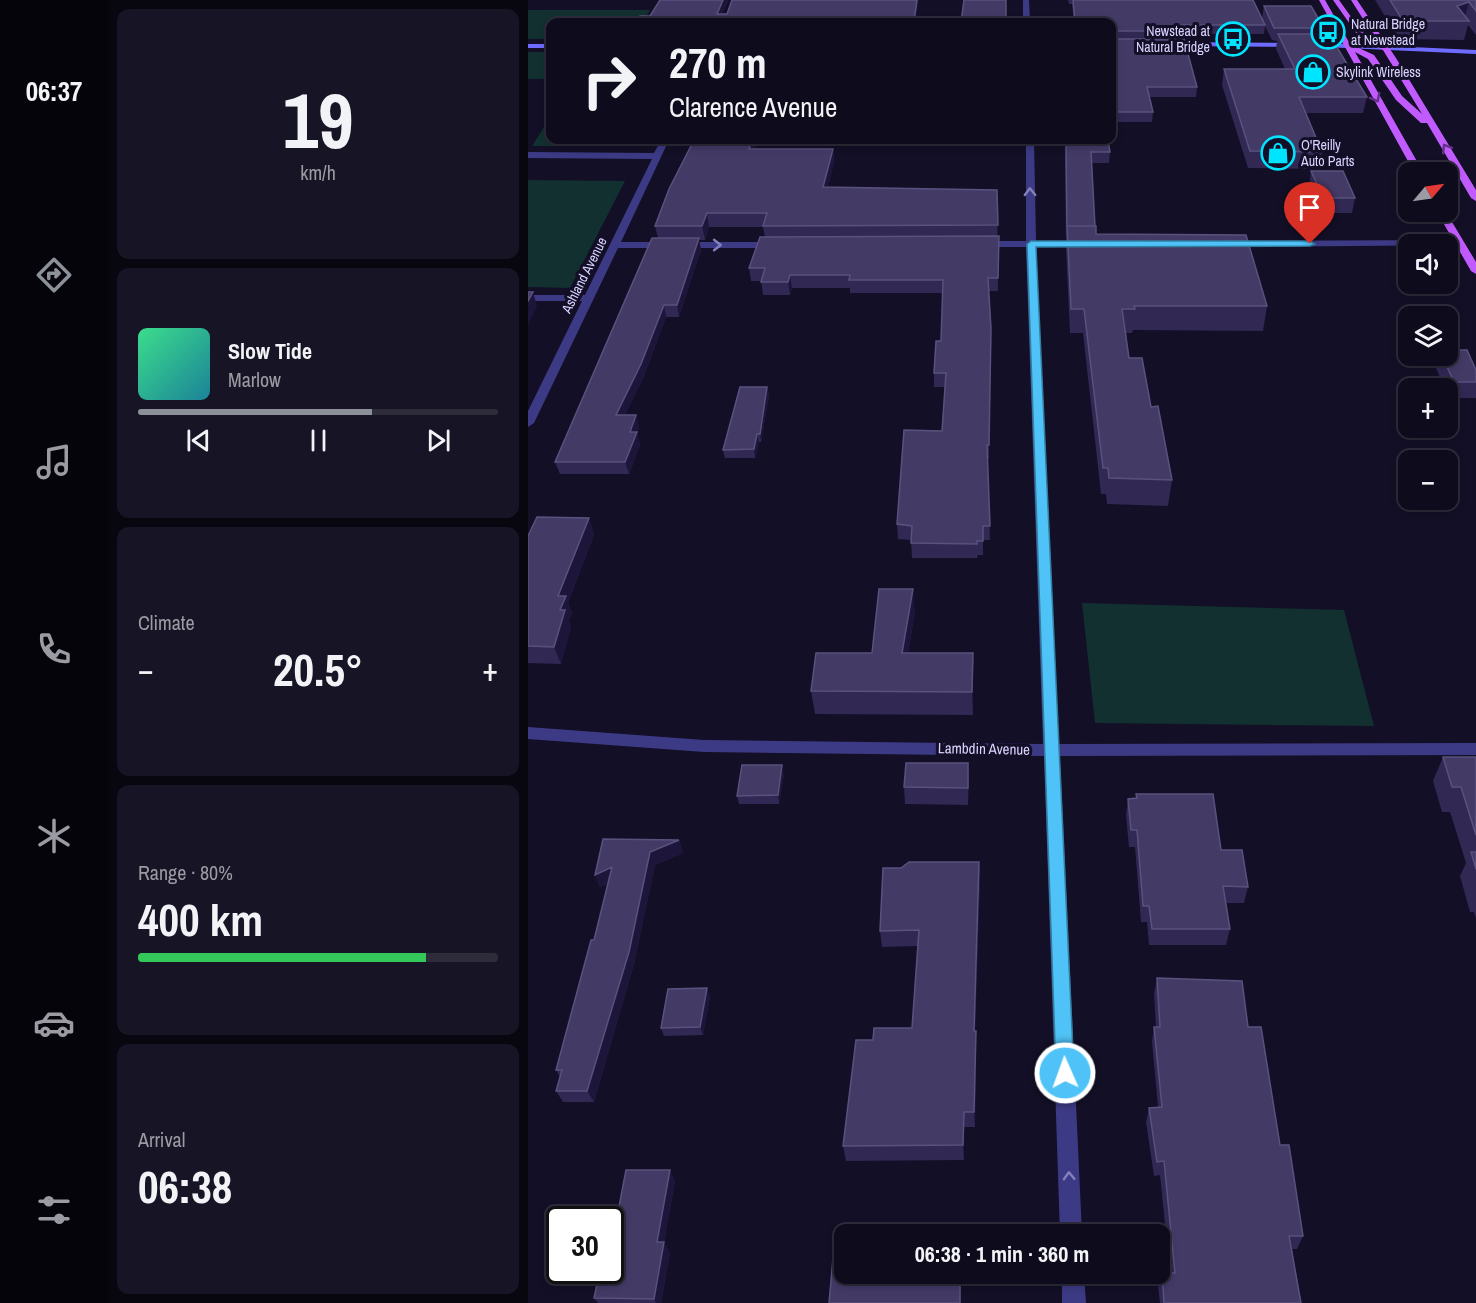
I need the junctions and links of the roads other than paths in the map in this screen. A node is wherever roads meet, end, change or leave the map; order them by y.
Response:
1 (1026, 0) edge
2 (1322, 0) edge
3 (1336, 0) edge
4 (1354, 0) edge
5 (1027, 18) edge
6 (1154, 44) edge
7 (528, 46) edge
8 (546, 46) edge
9 (1349, 46) junction
10 (1384, 48) junction
11 (1476, 51) edge
12 (1435, 131) junction
13 (663, 144) edge
14 (1030, 144) edge
15 (528, 155) edge
16 (657, 156) junction
17 (1413, 162) edge
18 (1476, 198) edge
19 (1447, 222) edge
20 (1459, 243) junction
21 (789, 244) edge
22 (974, 244) edge
23 (1031, 244) junction
24 (1102, 244) edge
25 (1221, 244) edge
26 (617, 245) junction
27 (1476, 271) edge
28 (528, 298) edge
29 (588, 298) junction
30 (528, 423) edge
31 (528, 733) edge
32 (1476, 749) edge
33 (1052, 750) junction
34 (1071, 1224) edge
35 (1073, 1284) edge
36 (1074, 1303) edge

1 - 5 street
2 - 9 main road
3 - 10 main road
4 - 10 main road
6 - 9 street
7 - 8 street
9 - 10 street
9 - 12 main road
9 -> 17 main road
10 - 11 street
10 - 12 main road
18 -> 12 main road
13 - 16 street, Ashland Avenue
23 -> 14 street
15 - 16 street
16 - 26 street, Ashland Avenue
19 - 20 main road
20 - 25 street
20 - 27 main road
26 -> 21 street
22 - 23 street
23 - 24 street
23 - 33 street
26 - 29 street, Ashland Avenue
28 - 29 street
29 - 30 street, Ashland Avenue
31 - 33 street, Lambdin Avenue
32 - 33 street, Lambdin Avenue
34 -> 33 street
35 - 36 street

